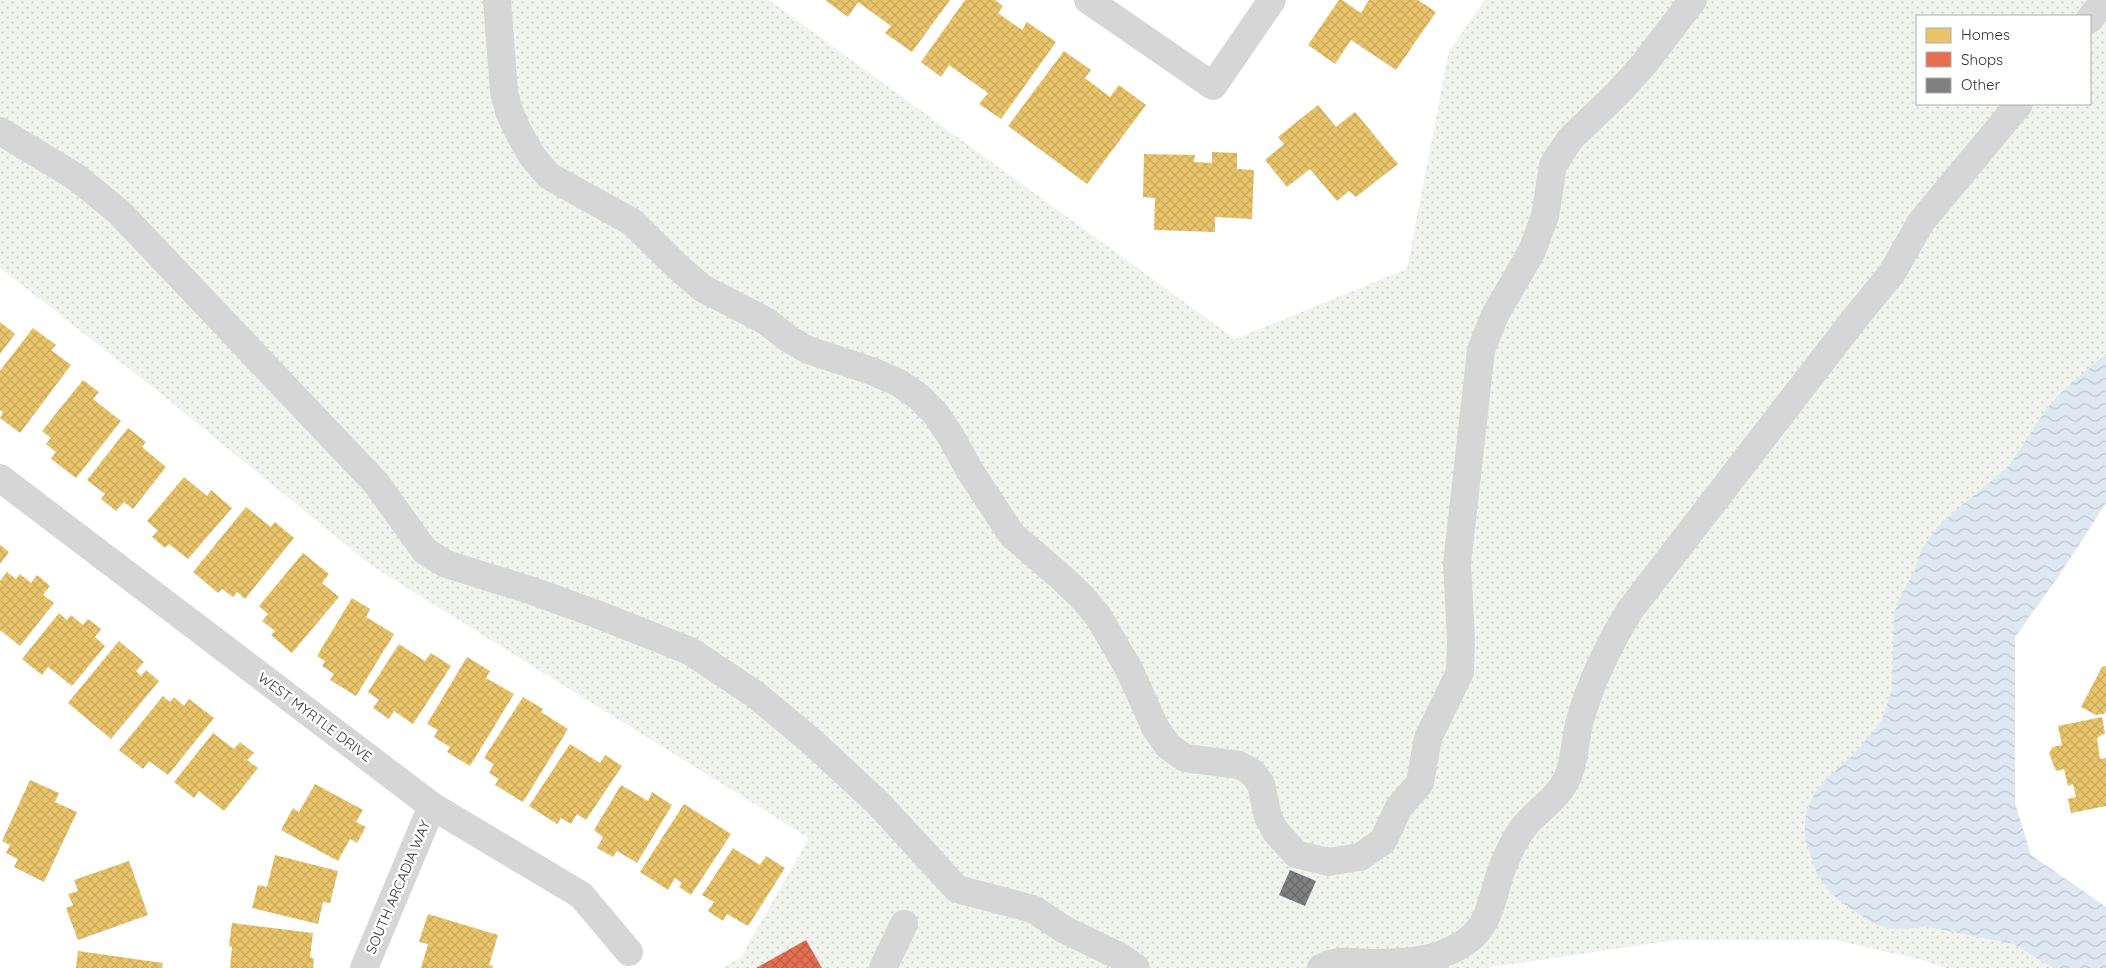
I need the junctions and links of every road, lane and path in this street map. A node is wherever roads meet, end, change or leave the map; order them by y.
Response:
1 (497, 0) edge
2 (1088, 0) edge
3 (1272, 0) edge
4 (1693, 0) edge
5 (2105, 0) edge
6 (2091, 18) edge
7 (2018, 105) edge
8 (0, 131) edge
9 (0, 478) edge
10 (432, 806) junction
11 (904, 924) dead end
12 (628, 952) dead end
13 (364, 968) edge
14 (883, 968) edge
15 (1136, 968) edge
16 (1321, 968) edge

1 - 4 street
2 - 3 street
5 - 6 street
7 - 16 street
8 - 15 street
9 - 10 street, WEST MYRTLE DRIVE
10 - 12 street, WEST MYRTLE DRIVE
10 - 13 street, SOUTH ARCADIA WAY
11 - 14 street

